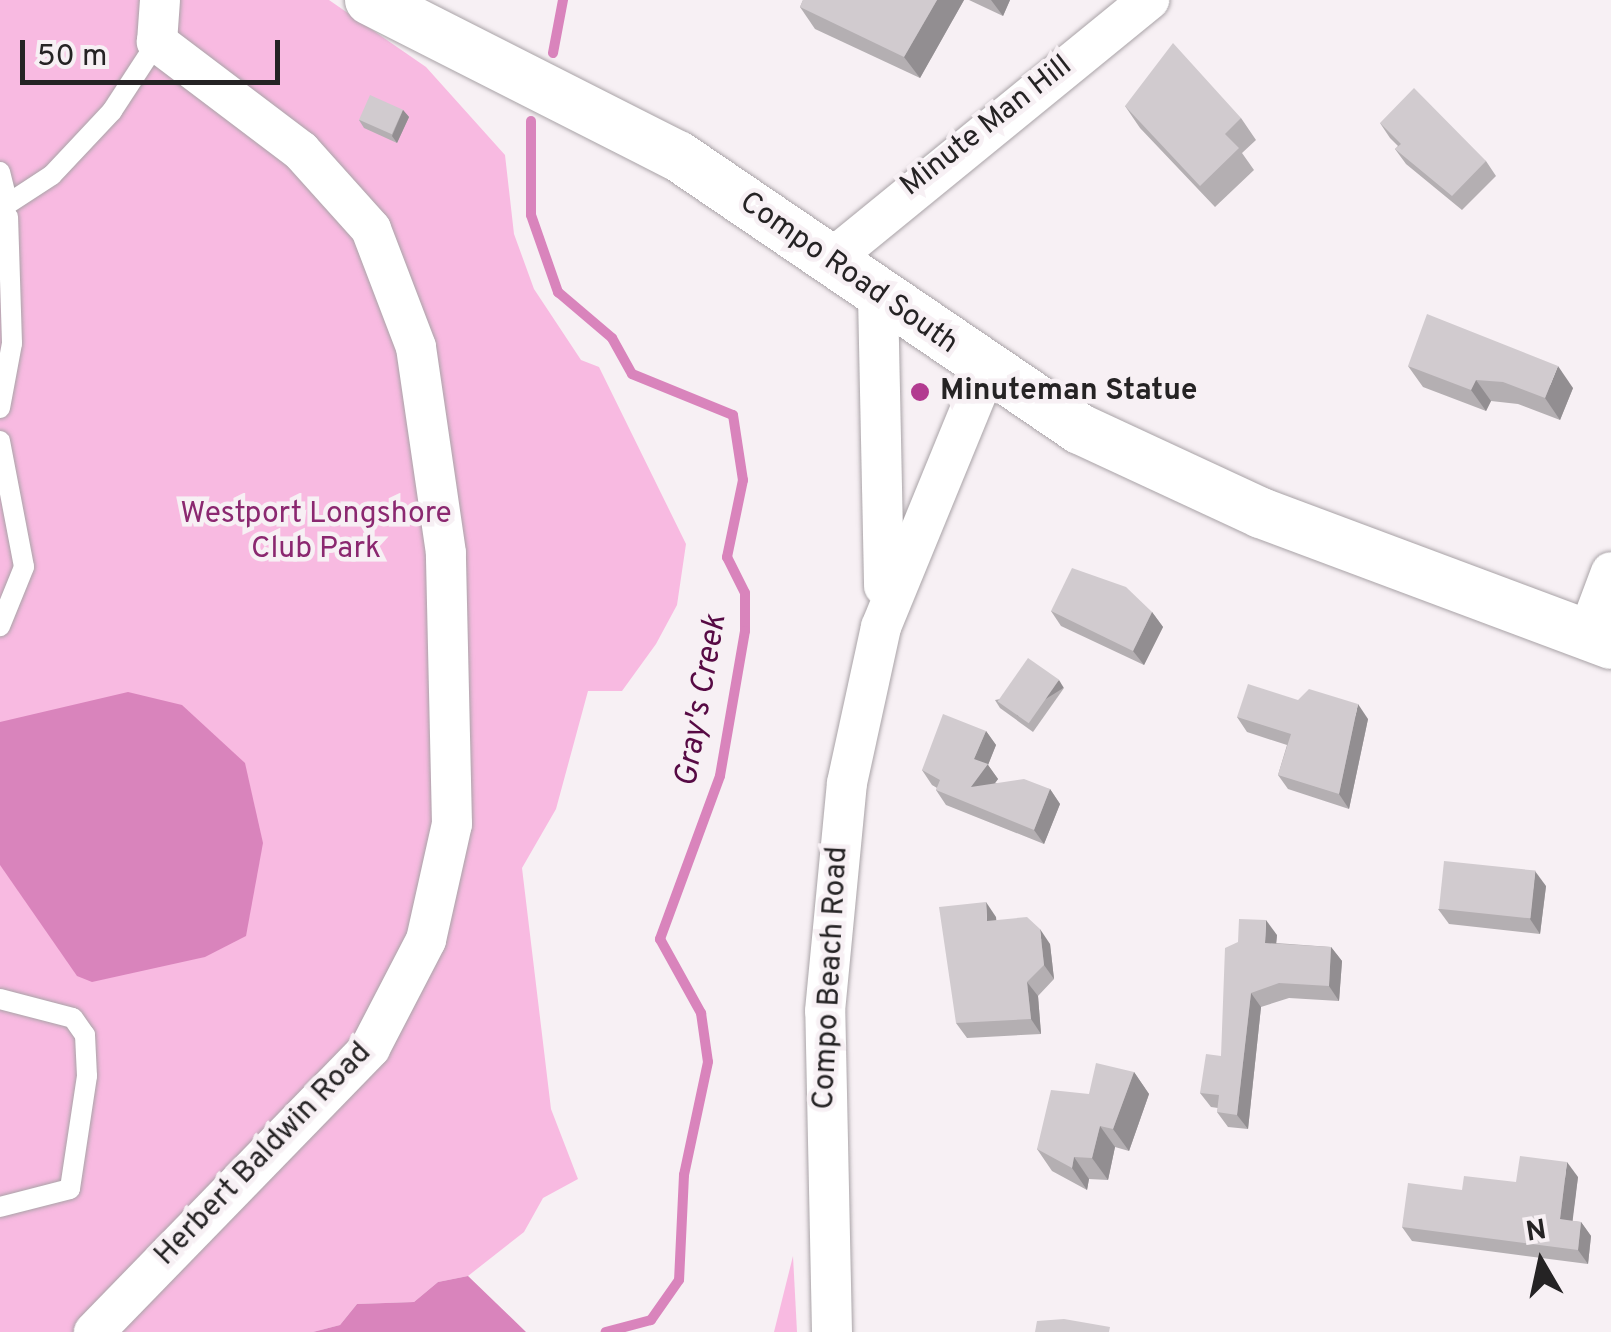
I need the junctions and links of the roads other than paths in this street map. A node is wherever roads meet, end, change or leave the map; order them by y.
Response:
1 (160, 0) edge
2 (370, 0) edge
3 (1149, 0) edge
4 (156, 42) junction
5 (3, 198) edge
6 (830, 260) junction
7 (878, 296) junction
8 (986, 371) junction
9 (0, 408) edge
10 (0, 441) edge
11 (1611, 572) edge
12 (0, 626) edge
13 (881, 627) junction
14 (1599, 640) edge
15 (0, 998) edge
16 (0, 1207) edge
17 (94, 1332) edge
18 (832, 1332) edge

1 - 4 street
2 - 6 street, Compo Road South
3 - 6 street, Minute Man Hill
4 - 5 lane
4 - 17 street, Herbert Baldwin Road
5 - 9 lane
6 - 7 street, Compo Road South
7 - 8 street, Compo Road South
7 - 13 street, Compo Beach Road
8 - 13 street, Compo Beach Road
8 - 14 street, Compo Road South
10 - 12 lane
11 - 14 street
13 - 18 street, Compo Beach Road
15 - 16 lane

